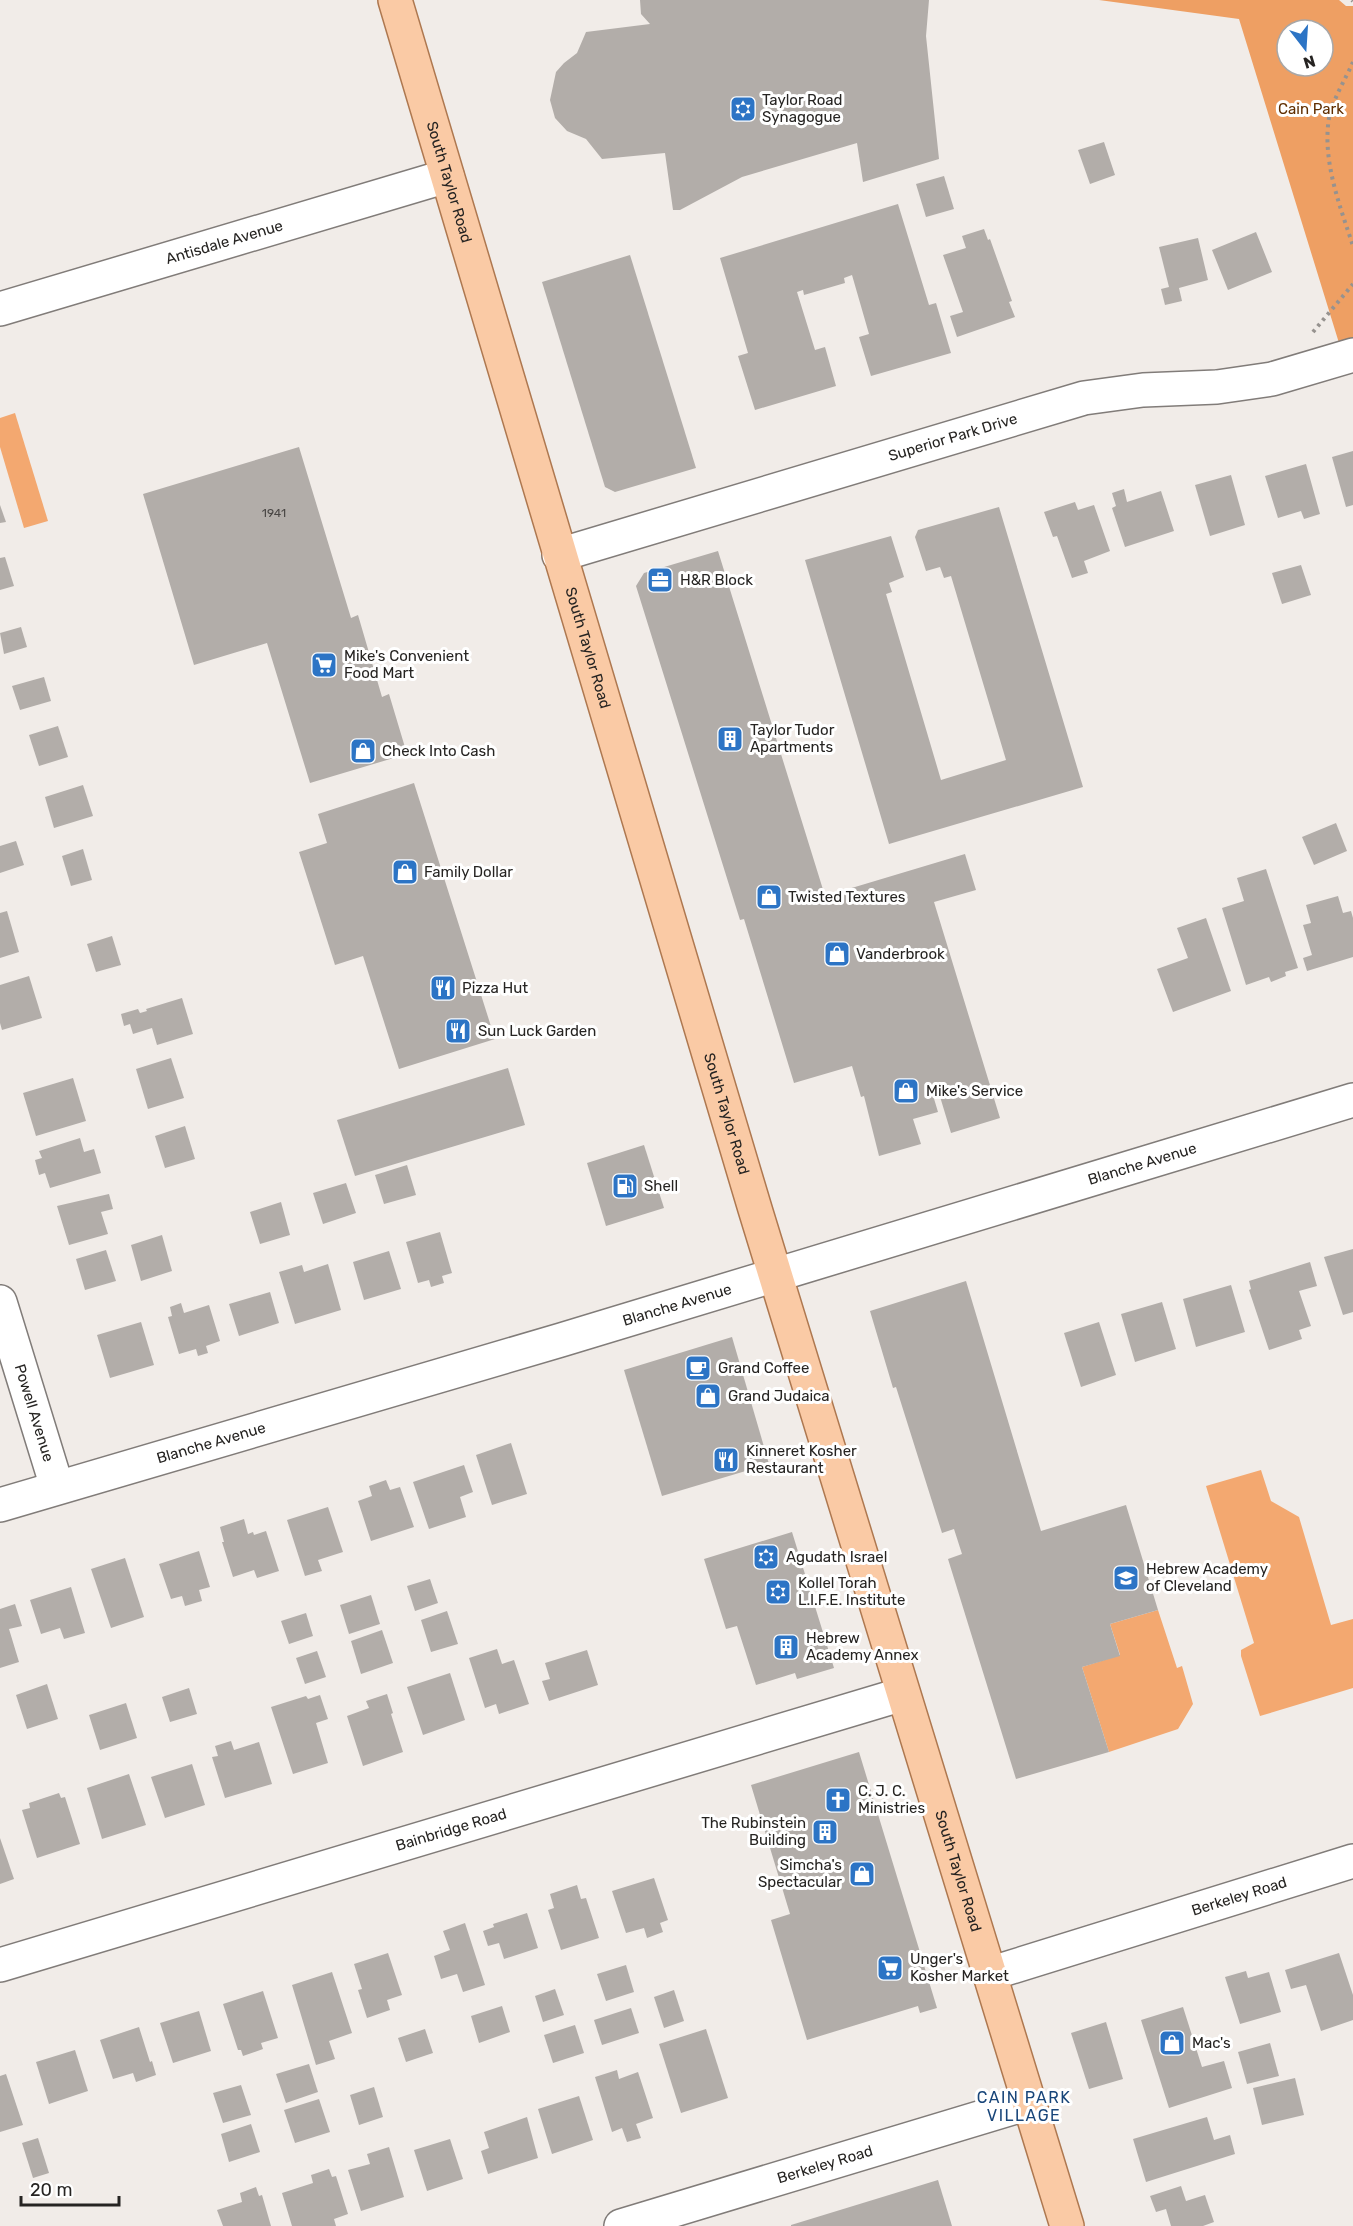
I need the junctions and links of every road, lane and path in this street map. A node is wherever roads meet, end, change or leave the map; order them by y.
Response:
1 (395, 0) edge
2 (1353, 62) edge
3 (447, 176) junction
4 (1353, 246) edge
5 (1353, 284) edge
6 (0, 309) edge
7 (1309, 337) dead end
8 (1353, 355) edge
9 (559, 555) junction
10 (1353, 1100) edge
11 (775, 1275) junction
12 (0, 1302) edge
13 (57, 1487) junction
14 (0, 1505) edge
15 (903, 1694) junction
16 (1353, 1861) edge
17 (0, 1965) edge
18 (989, 1974) junction
19 (1029, 2103) junction
20 (621, 2226) edge
21 (1067, 2226) edge

1 - 3 main road, South Taylor Road
2 - 4 path
3 - 6 street, Antisdale Avenue
3 - 9 main road, South Taylor Road
5 - 7 path
8 - 9 street, Superior Park Drive
9 - 11 main road, South Taylor Road
10 - 11 street, Blanche Avenue
11 - 13 street, Blanche Avenue
11 - 15 main road, South Taylor Road
12 - 13 street, Powell Avenue
13 - 14 street, Blanche Avenue
15 - 17 street, Bainbridge Road
15 - 18 main road, South Taylor Road
16 - 18 street, Berkeley Road
18 - 19 main road, South Taylor Road
19 - 20 street, Berkeley Road
19 - 21 main road, South Taylor Road

